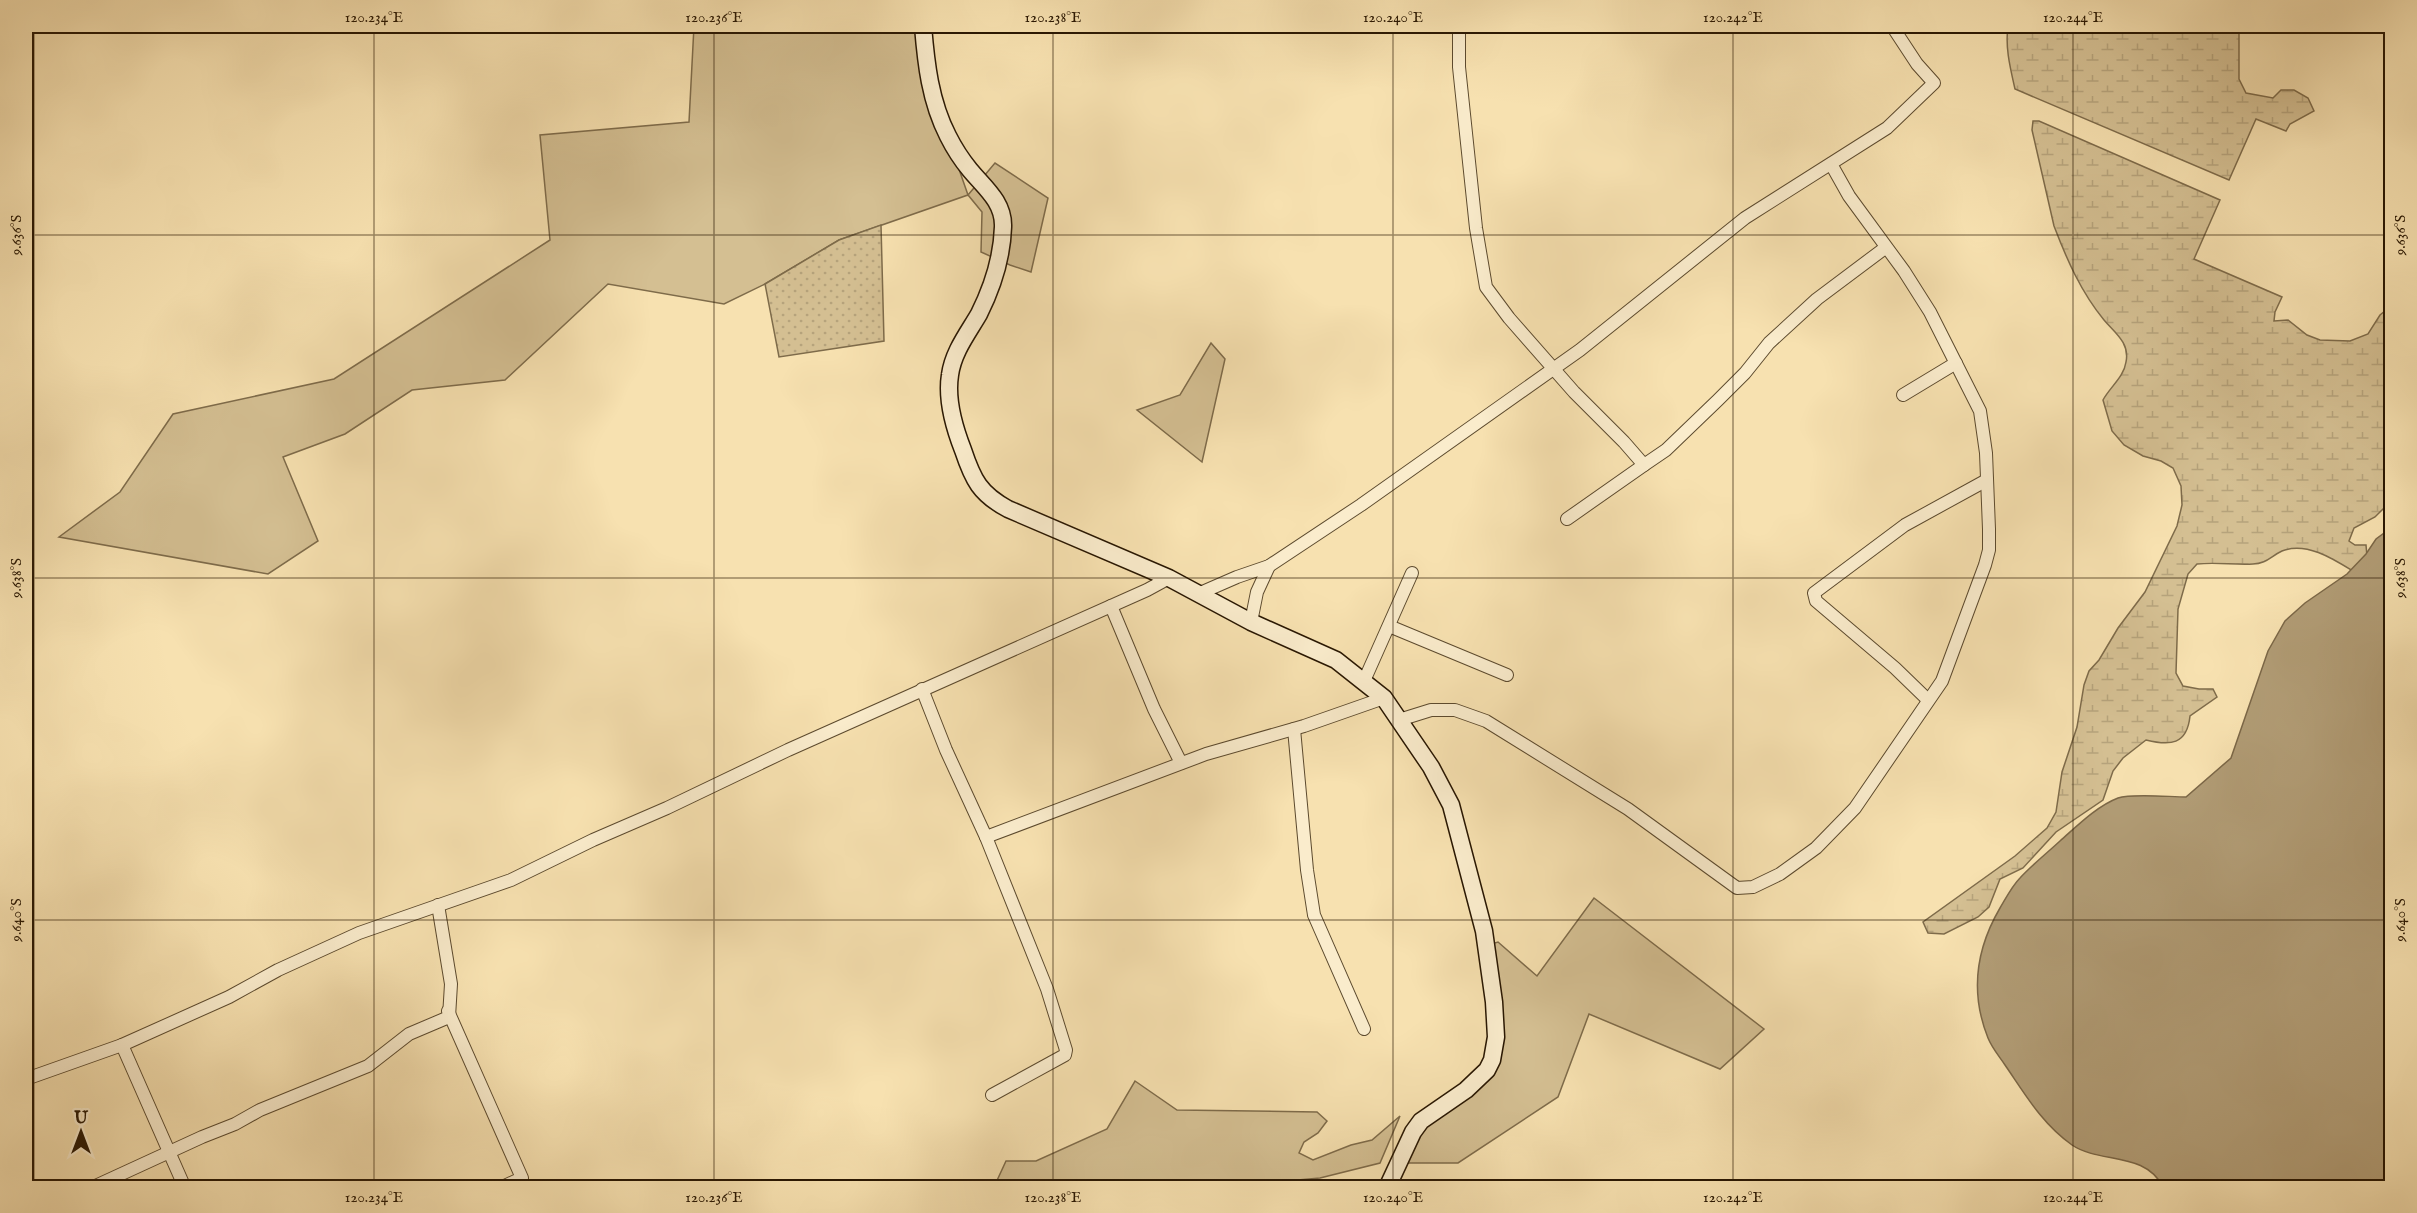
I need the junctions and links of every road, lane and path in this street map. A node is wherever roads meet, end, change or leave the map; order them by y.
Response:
1 (923, 26) edge
2 (1459, 26) edge
3 (1893, 26) edge
4 (1831, 164) junction
5 (1885, 248) junction
6 (1956, 363) junction
7 (1554, 370) junction
8 (1903, 395) dead end
9 (1644, 465) junction
10 (1987, 480) junction
11 (1567, 519) dead end
12 (1269, 566) junction
13 (1412, 573) dead end
14 (1169, 578) junction
15 (1198, 594) junction
16 (1111, 606) junction
17 (1251, 622) junction
18 (1389, 626) junction
19 (1507, 675) dead end
20 (1364, 681) junction
21 (922, 689) junction
22 (1384, 698) junction
23 (1928, 700) junction
24 (1399, 720) junction
25 (1293, 729) junction
26 (1181, 763) junction
27 (986, 837) junction
28 (438, 905) junction
29 (448, 1011) junction
30 (1364, 1029) dead end
31 (122, 1045) junction
32 (26, 1079) edge
33 (992, 1095) dead end
34 (169, 1152) junction
35 (525, 1183) edge
36 (91, 1188) edge
37 (185, 1188) edge
38 (500, 1188) edge
39 (1387, 1188) edge

1 - 14 main road
2 - 7 street
3 - 4 street
4 - 5 street
4 - 7 street
5 - 6 street
5 - 9 street
6 - 8 street
6 - 10 street
7 - 9 street
7 - 12 street
9 - 11 street
10 - 23 street
10 - 23 street
12 - 15 street
12 - 17 street
13 - 18 street
14 - 15 main road
14 - 16 street
15 - 17 main road
16 - 21 street
16 - 26 street
17 - 20 main road
18 - 19 street
18 - 20 street
20 - 22 main road
21 - 27 street
21 - 28 street
22 - 24 main road
22 - 25 street
23 - 24 street
24 - 39 main road
25 - 26 street
25 - 30 street
26 - 27 street
27 - 33 street
28 - 29 street
28 - 31 street
29 - 34 street
29 - 35 street
31 - 32 street
31 - 34 street
34 - 36 street
34 - 37 street
35 - 38 street

